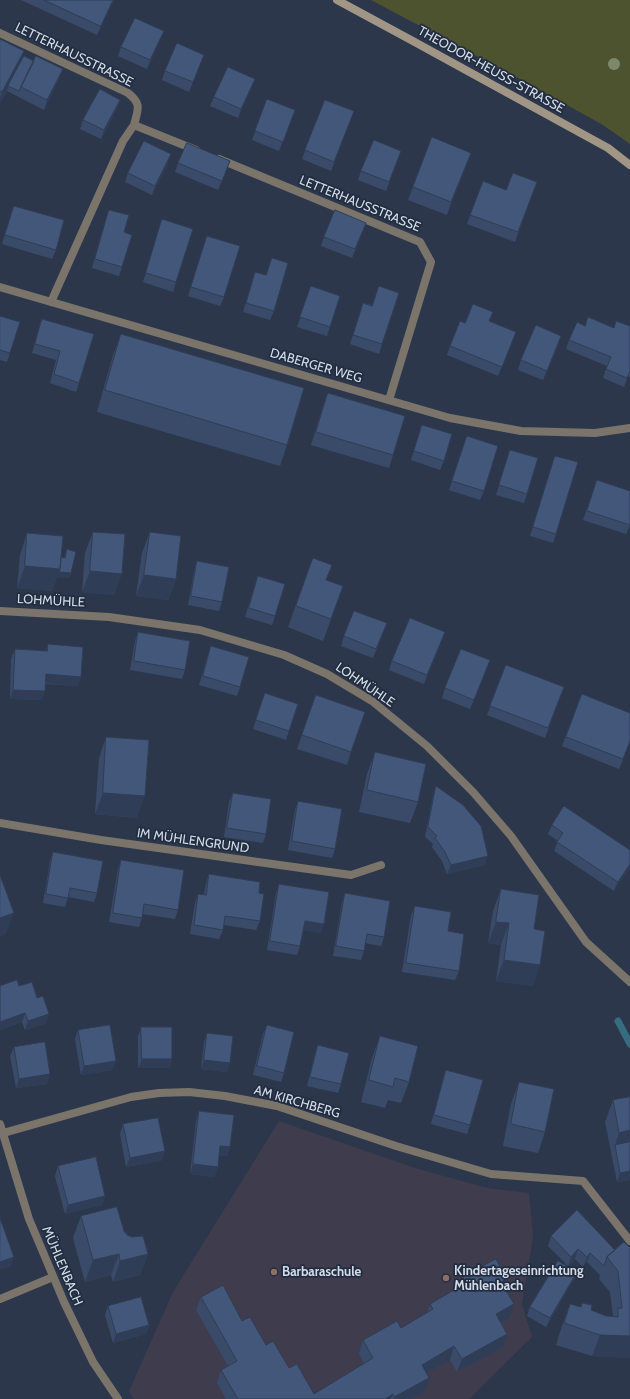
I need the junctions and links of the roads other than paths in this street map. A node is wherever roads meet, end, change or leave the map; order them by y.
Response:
1 (337, 0) edge
2 (0, 33) edge
3 (134, 125) junction
4 (630, 165) edge
5 (0, 287) edge
6 (51, 302) junction
7 (388, 400) junction
8 (630, 428) edge
9 (0, 611) edge
10 (0, 823) edge
11 (381, 865) dead end
12 (630, 982) edge
13 (0, 1124) edge
14 (2, 1134) edge
15 (630, 1241) edge
16 (53, 1277) junction
17 (0, 1299) edge
18 (118, 1399) edge

1 - 4 main road, THEODOR-HEUSS-STRASSE
2 - 3 street, LETTERHAUSSTRASSE
3 - 6 street, LETTERHAUSSTRASSE
3 - 7 street, LETTERHAUSSTRASSE
5 - 6 street, DABERGER WEG
6 - 7 street, DABERGER WEG
7 - 8 street, DABERGER WEG
9 - 12 street, LOHMÜHLE
10 - 11 street, IM MÜHLENGRUND
13 - 14 street, MÜHLENBACH
14 - 15 street, AM KIRCHBERG
14 - 16 street, MÜHLENBACH
16 - 17 street
16 - 18 street, MÜHLENBACH

